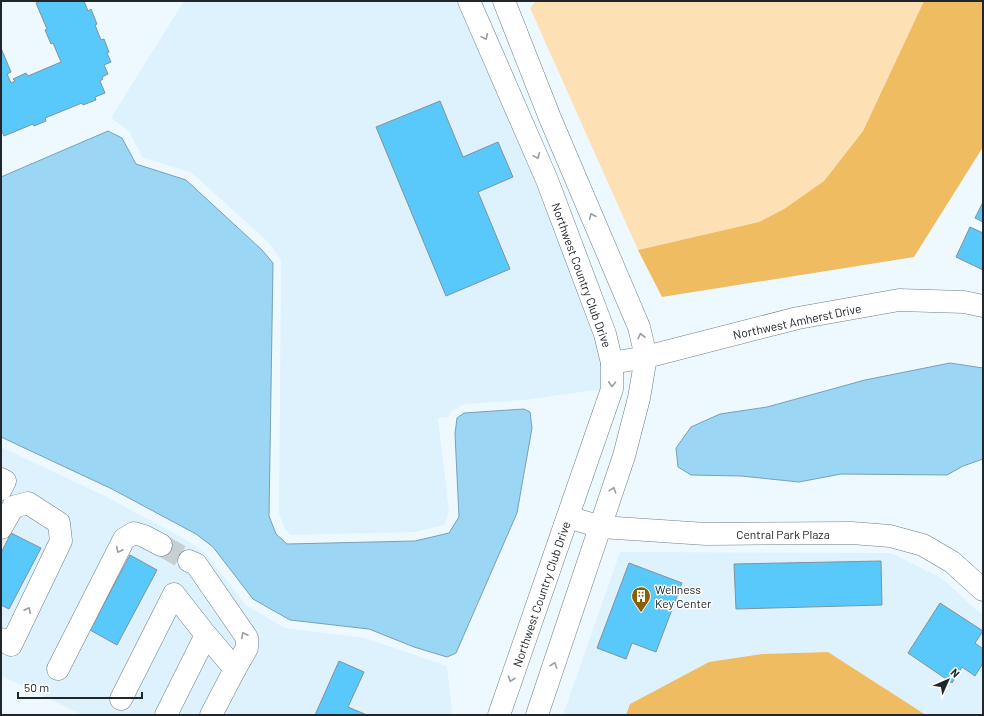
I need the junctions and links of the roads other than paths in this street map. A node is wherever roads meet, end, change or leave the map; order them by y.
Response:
1 (469, 1) edge
2 (504, 1) edge
3 (983, 306) edge
4 (646, 357) junction
5 (612, 362) junction
6 (1, 479) edge
7 (1, 489) edge
8 (568, 517) junction
9 (601, 527) junction
10 (1, 528) edge
11 (161, 545) tunnel mouth
12 (190, 561) tunnel mouth
13 (983, 590) edge
14 (206, 635) junction
15 (6, 642) edge
16 (58, 669) dead end
17 (235, 669) junction
18 (121, 699) dead end
19 (166, 715) edge
20 (211, 715) edge
21 (499, 715) edge
22 (537, 715) edge

1 -> 5 street, Northwest Country Club Drive
4 -> 2 street
3 - 4 street, Northwest Amherst Drive
4 - 5 street, Northwest Amherst Drive
9 -> 4 street
5 -> 8 street, Northwest Country Club Drive
6 - 7 street
8 - 9 street, Central Park Plaza
8 -> 21 street, Northwest Country Club Drive
9 - 13 street, Central Park Plaza
22 -> 9 street
15 -> 10 street
11 -> 16 street
17 -> 12 street
14 - 17 street
14 - 18 street
14 - 19 street
17 - 20 street

